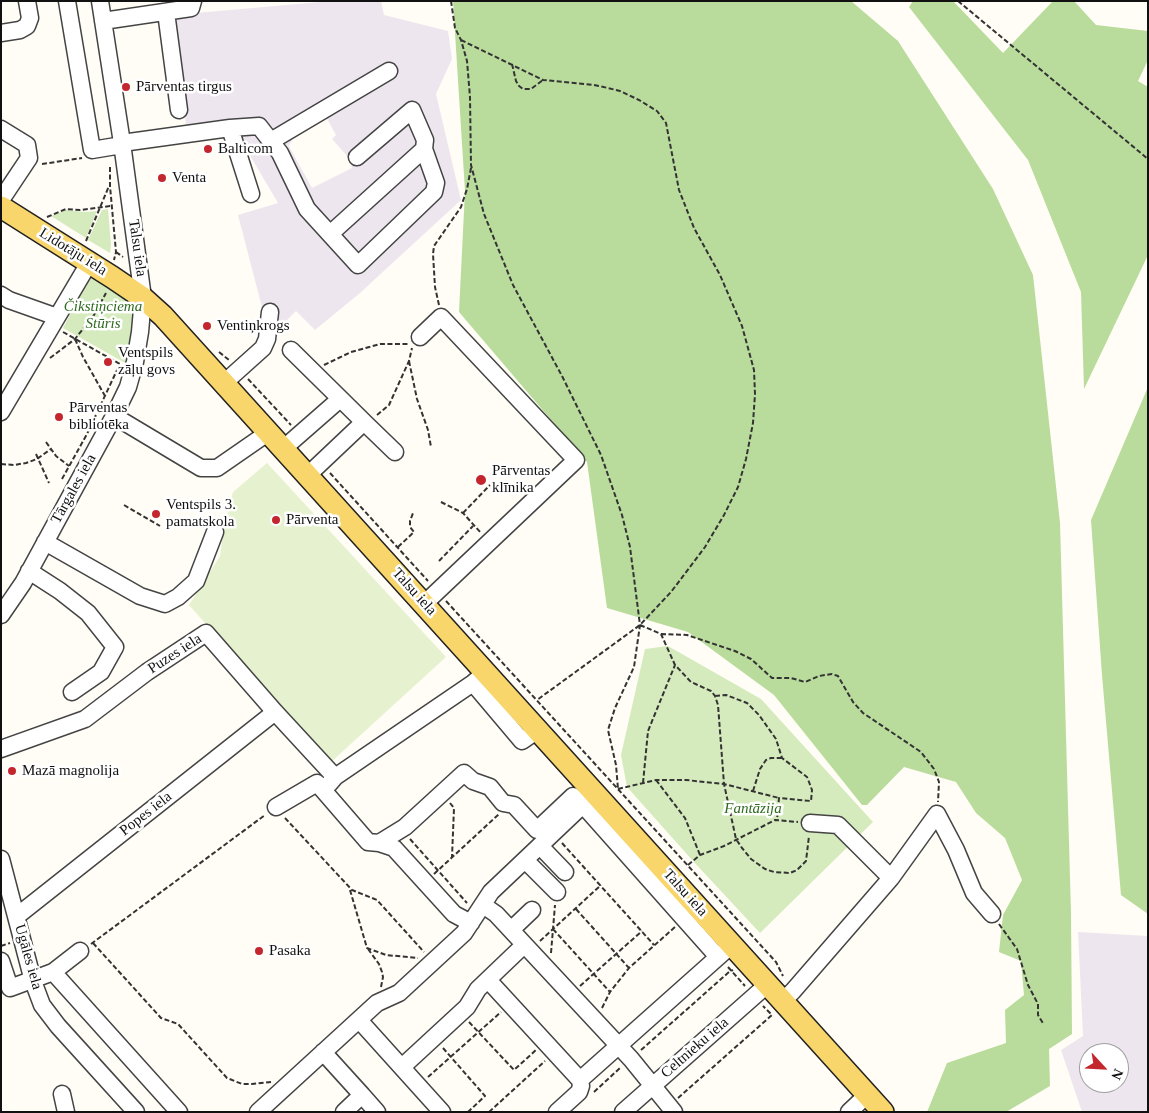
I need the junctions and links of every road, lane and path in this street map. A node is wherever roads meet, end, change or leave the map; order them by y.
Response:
1 (27, 1) edge
2 (67, 1) edge
3 (100, 1) edge
4 (193, 1) edge
5 (451, 1) edge
6 (958, 1) edge
7 (166, 12) junction
8 (102, 21) junction
9 (1, 33) edge
10 (461, 40) junction
11 (512, 64) junction
12 (389, 71) dead end
13 (543, 80) junction
14 (179, 110) dead end
15 (1, 128) edge
16 (230, 128) junction
17 (271, 141) junction
18 (122, 144) junction
19 (424, 149) junction
20 (82, 158) dead end
21 (357, 158) dead end
22 (1148, 159) edge
23 (471, 165) junction
24 (23, 167) junction
25 (110, 186) dead end
26 (251, 194) dead end
27 (1, 200) edge
28 (112, 206) dead end
29 (1, 207) edge
30 (100, 208) junction
31 (47, 217) dead end
32 (330, 234) junction
33 (86, 241) dead end
34 (133, 259) junction
35 (89, 263) junction
36 (113, 268) junction
37 (144, 298) junction
38 (4, 301) edge
39 (270, 312) dead end
40 (441, 317) junction
41 (58, 318) junction
42 (420, 337) dead end
43 (76, 339) junction
44 (292, 350) dead end
45 (218, 352) dead end
46 (122, 356) dead end
47 (33, 358) junction
48 (409, 361) junction
49 (120, 364) junction
50 (313, 371) junction
51 (232, 376) junction
52 (105, 396) junction
53 (340, 399) junction
54 (1, 412) edge
55 (114, 416) junction
56 (364, 422) junction
57 (269, 432) junction
58 (46, 442) dead end
59 (292, 442) junction
60 (431, 447) dead end
61 (51, 449) junction
62 (394, 452) dead end
63 (36, 454) dead end
64 (37, 458) junction
65 (1, 464) edge
66 (69, 466) junction
67 (314, 469) junction
68 (62, 479) dead end
69 (49, 483) dead end
70 (490, 486) dead end
71 (441, 502) dead end
72 (124, 506) dead end
73 (413, 513) dead end
74 (463, 513) junction
75 (160, 526) dead end
76 (473, 526) junction
77 (215, 532) dead end
78 (45, 542) junction
79 (489, 542) junction
80 (398, 547) junction
81 (439, 561) dead end
82 (29, 572) junction
83 (431, 597) junction
84 (1, 615) edge
85 (640, 624) junction
86 (661, 634) junction
87 (675, 665) junction
88 (479, 678) junction
89 (72, 692) dead end
90 (715, 696) junction
91 (538, 700) junction
92 (275, 712) junction
93 (1, 749) edge
94 (782, 758) junction
95 (335, 777) junction
96 (656, 780) junction
97 (642, 783) junction
98 (724, 784) junction
99 (618, 789) junction
100 (323, 790) junction
101 (752, 792) junction
102 (441, 794) junction
103 (779, 798) junction
104 (589, 799) junction
105 (510, 804) junction
106 (276, 807) junction
107 (937, 814) junction
108 (777, 820) junction
109 (810, 823) junction
110 (401, 830) junction
111 (544, 837) junction
112 (736, 839) junction
113 (379, 843) junction
114 (700, 855) junction
115 (1, 858) edge
116 (452, 858) junction
117 (525, 860) junction
118 (688, 865) junction
119 (438, 870) junction
120 (565, 872) dead end
121 (891, 878) junction
122 (425, 882) junction
123 (600, 885) junction
124 (349, 887) junction
125 (557, 892) joint
126 (576, 908) junction
127 (532, 910) dead end
128 (11, 911) edge
129 (477, 914) junction
130 (992, 914) joint
131 (684, 919) junction
132 (553, 929) junction
133 (511, 930) junction
134 (642, 931) junction
135 (654, 945) junction
136 (86, 947) junction
137 (762, 947) junction
138 (367, 948) junction
139 (526, 948) junction
140 (616, 954) junction
141 (732, 954) junction
142 (439, 956) junction
143 (1, 960) edge
144 (629, 968) junction
145 (53, 972) junction
146 (594, 974) junction
147 (552, 975) junction
148 (33, 980) junction
149 (488, 980) junction
150 (768, 984) junction
151 (610, 992) junction
152 (571, 995) junction
153 (788, 996) junction
154 (377, 1003) junction
155 (510, 1003) junction
156 (461, 1013) junction
157 (359, 1020) junction
158 (596, 1022) junction
159 (1044, 1026) dead end
160 (478, 1032) junction
161 (433, 1038) junction
162 (618, 1046) junction
163 (549, 1047) junction
164 (323, 1052) junction
165 (451, 1057) junction
166 (631, 1059) junction
167 (402, 1068) junction
168 (580, 1080) junction
169 (292, 1081) junction
170 (653, 1085) junction
171 (419, 1086) junction
172 (594, 1092) dead end
173 (62, 1094) dead end
174 (868, 1094) junction
175 (362, 1095) junction
176 (66, 1112) edge
177 (136, 1112) edge
178 (179, 1112) edge
179 (258, 1112) edge
180 (344, 1112) edge
181 (377, 1112) edge
182 (442, 1112) edge
183 (468, 1112) edge
184 (489, 1112) edge
185 (557, 1112) edge
186 (623, 1112) edge
187 (674, 1112) edge
188 (849, 1112) edge
189 (883, 1112) edge

1 - 9 street
2 - 18 street
3 - 8 street, Talsu iela
4 - 7 street
5 - 10 path
6 - 22 path
7 - 8 street
7 - 14 street
8 - 18 street, Talsu iela
10 - 11 path
10 - 23 path
11 - 13 path
11 - 13 path
12 - 17 street
13 - 85 path
15 - 24 street
16 - 17 street
16 - 18 street
16 - 26 street
17 - 32 street
18 - 34 street, Talsu iela
19 - 21 street
19 - 32 street
19 - 32 street
20 - 24 path
23 - 40 path
23 - 85 path
24 - 27 street
25 - 30 path
28 - 30 path
29 - 35 main road, Lidotāju iela
30 - 31 path
30 - 33 path
34 - 36 path
34 - 37 street, Talsu iela
35 - 36 main road, Lidotāju iela
35 - 41 street
36 - 37 main road, Lidotāju iela
36 - 43 path
37 - 51 main road, Talsu iela
37 - 55 street, Tārgales iela
38 - 41 street
39 - 51 street
40 - 42 street
40 - 79 street
41 - 47 street
43 - 47 path
43 - 49 path
43 - 52 path
44 - 50 street
45 - 51 path
46 - 49 path
47 - 54 street
48 - 50 path
48 - 56 path
48 - 60 path
49 - 52 path
50 - 53 street
51 - 57 main road, Talsu iela
51 - 59 path
52 - 66 path
53 - 56 street
53 - 59 street
55 - 57 street
55 - 78 street, Tārgales iela
56 - 62 street
56 - 67 street
57 - 59 main road, Talsu iela
58 - 61 path
59 - 67 main road, Talsu iela
61 - 64 path
61 - 66 path
63 - 64 path
64 - 65 path
64 - 69 path
66 - 68 path
67 - 80 path
67 - 83 main road, Talsu iela
70 - 74 path
71 - 74 path
72 - 75 path
73 - 80 path
74 - 76 path
76 - 79 path
76 - 81 path
77 - 78 street
78 - 82 street, Tārgales iela
79 - 83 street
80 - 83 path
82 - 84 street, Tārgales iela
82 - 89 street
83 - 88 main road, Talsu iela
83 - 91 path
85 - 86 path
85 - 91 path
85 - 99 path
86 - 87 path
86 - 107 path
87 - 90 path
87 - 97 path
88 - 95 street
88 - 104 main road, Talsu iela
90 - 94 path
90 - 98 path
91 - 99 path
92 - 93 street, Puzes iela
92 - 95 street, Puzes iela
92 - 128 street, Popes iela
94 - 101 path
94 - 103 path
95 - 100 street
96 - 97 path
96 - 98 path
96 - 114 path
97 - 99 path
98 - 101 path
98 - 112 path
99 - 118 path
100 - 106 street
100 - 113 street
101 - 103 path
102 - 105 street
102 - 110 street
102 - 116 path
103 - 108 path
104 - 111 street
104 - 131 street
104 - 141 main road, Talsu iela
105 - 111 street
105 - 116 path
106 - 124 path
106 - 136 path
107 - 121 street
107 - 130 street
108 - 109 path
108 - 112 path
109 - 112 path
109 - 121 street
110 - 113 street
110 - 119 path
111 - 117 street
111 - 120 street
111 - 123 path
112 - 114 path
113 - 122 street
114 - 118 path
115 - 128 street, Ugāles iela
116 - 119 path
117 - 125 street
117 - 129 street
118 - 137 path
119 - 122 path
119 - 129 path
121 - 153 street
122 - 129 street
123 - 126 path
123 - 134 path
124 - 138 path
124 - 142 path
125 - 132 path
126 - 132 path
126 - 140 path
127 - 133 street
128 - 148 street, Ugāles iela
129 - 133 street
129 - 142 street
130 - 159 path
131 - 135 path
131 - 141 street
132 - 139 path
132 - 146 path
132 - 147 path
133 - 139 street
134 - 135 path
134 - 140 path
135 - 144 path
136 - 145 street
136 - 169 path
137 - 141 path
137 - 153 path
138 - 142 path
138 - 154 path
139 - 147 street
139 - 149 street
140 - 144 path
140 - 146 path
141 - 150 main road, Talsu iela
141 - 162 street
141 - 166 path
142 - 154 street
143 - 148 street
144 - 151 path
145 - 148 street
145 - 178 street
146 - 151 path
146 - 152 path
147 - 152 street
148 - 177 street, Ugāles iela
149 - 155 street
149 - 156 street
150 - 153 main road, Talsu iela
150 - 170 street, Celtnieku iela
151 - 158 path
152 - 158 street
153 - 174 main road, Talsu iela
154 - 157 street
155 - 160 path
155 - 163 street
156 - 160 path
156 - 161 street
157 - 164 street
157 - 167 street
158 - 162 street
160 - 163 path
160 - 165 path
161 - 165 path
161 - 167 street
162 - 166 street
162 - 168 street
163 - 168 street
163 - 184 path
164 - 169 street
164 - 175 street
165 - 171 path
165 - 183 path
166 - 170 street
166 - 172 path
167 - 171 street
168 - 185 street
169 - 179 street
170 - 186 street, Celtnieku iela
170 - 187 street
171 - 182 street
173 - 176 street
174 - 188 street
174 - 189 main road, Talsu iela
175 - 180 street
175 - 181 street

